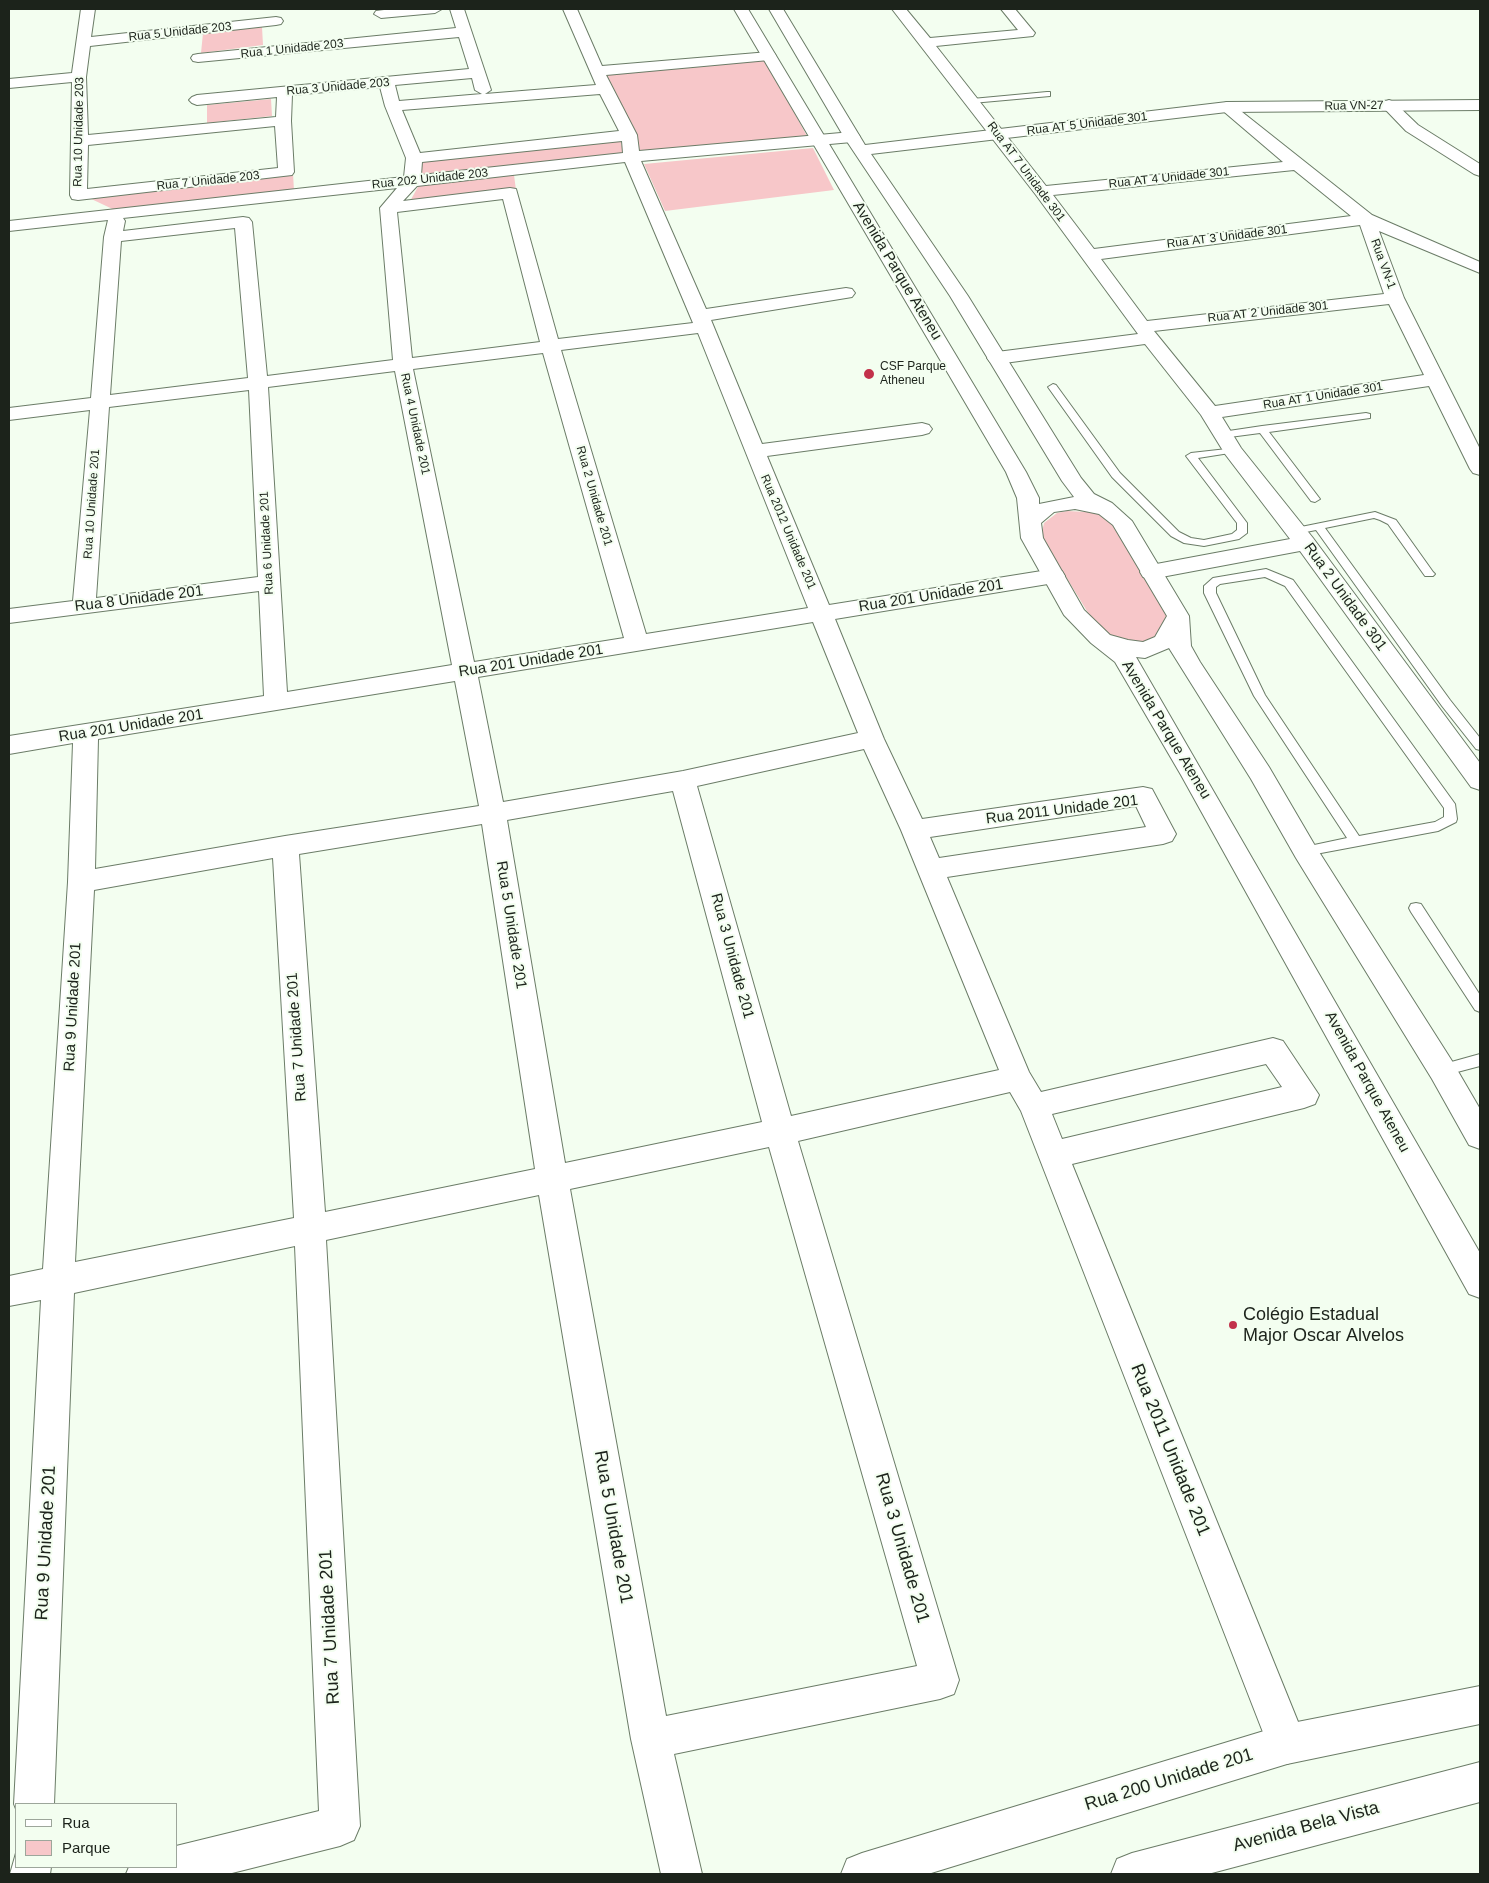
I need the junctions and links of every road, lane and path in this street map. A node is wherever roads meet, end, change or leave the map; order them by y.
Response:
1 (88, 9) edge
2 (435, 9) edge
3 (457, 9) edge
4 (571, 9) edge
5 (741, 9) edge
6 (776, 9) edge
7 (899, 9) edge
8 (1008, 9) edge
9 (381, 11) edge
10 (198, 30) junction
11 (277, 30) edge
12 (463, 32) junction
13 (386, 39) junction
14 (85, 42) junction
15 (926, 43) junction
16 (769, 56) junction
17 (198, 58) junction
18 (597, 71) junction
19 (478, 73) junction
20 (79, 77) junction
21 (9, 83) edge
22 (387, 83) junction
23 (605, 89) junction
24 (284, 92) junction
25 (1047, 94) dead end
26 (486, 98) junction
27 (197, 100) junction
28 (972, 101) junction
29 (1389, 105) junction
30 (1480, 105) edge
31 (393, 106) junction
32 (1227, 107) junction
33 (283, 121) junction
34 (193, 130) junction
35 (998, 134) junction
36 (629, 136) junction
37 (80, 140) junction
38 (857, 143) junction
39 (823, 147) junction
40 (631, 157) junction
41 (414, 158) junction
42 (1297, 165) junction
43 (1480, 171) edge
44 (412, 181) junction
45 (1042, 191) junction
46 (78, 195) joint
47 (388, 208) junction
48 (118, 214) junction
49 (1366, 219) junction
50 (9, 226) edge
51 (113, 237) junction
52 (1089, 255) junction
53 (1480, 268) edge
54 (846, 293) dead end
55 (1396, 298) junction
56 (702, 321) junction
57 (1145, 332) junction
58 (551, 348) junction
59 (997, 358) junction
60 (403, 366) junction
61 (1436, 379) junction
62 (258, 383) junction
63 (1053, 387) dead end
64 (99, 402) junction
65 (1210, 413) junction
66 (9, 414) edge
67 (1366, 416) dead end
68 (922, 429) dead end
69 (1262, 429) junction
70 (1227, 442) junction
71 (755, 451) junction
72 (1480, 468) edge
73 (1315, 499) dead end
74 (1105, 508) junction
75 (1030, 521) junction
76 (1306, 533) junction
77 (1151, 572) junction
78 (1429, 574) dead end
79 (1054, 576) junction
80 (269, 583) junction
81 (84, 606) junction
82 (822, 613) junction
83 (9, 616) edge
84 (1178, 616) junction
85 (1099, 638) junction
86 (637, 644) junction
87 (466, 672) junction
88 (276, 703) junction
89 (86, 734) junction
90 (872, 739) junction
91 (9, 745) edge
92 (1480, 746) edge
93 (684, 780) junction
94 (1480, 781) edge
95 (493, 813) junction
96 (914, 830) junction
97 (1356, 842) junction
98 (285, 846) junction
99 (1305, 851) junction
100 (929, 870) junction
101 (81, 882) junction
102 (1416, 908) dead end
103 (1480, 1006) edge
104 (1480, 1060) edge
105 (1442, 1070) junction
106 (1017, 1078) junction
107 (1034, 1106) junction
108 (780, 1132) junction
109 (1480, 1136) edge
110 (1053, 1156) junction
111 (552, 1178) junction
112 (310, 1229) junction
113 (58, 1281) junction
114 (1480, 1283) edge
115 (9, 1291) edge
116 (1480, 1705) edge
117 (651, 1740) junction
118 (1287, 1744) junction
119 (1480, 1782) edge
120 (34, 1803) edge
121 (178, 1866) edge
122 (171, 1868) edge
123 (147, 1874) edge
124 (681, 1874) edge
125 (862, 1874) edge
126 (1132, 1874) edge

1 - 14 street, Rua 10 Unidade 203
2 - 9 street
3 - 12 street
4 - 18 street
5 - 16 street, Avenida Parque Ateneu
6 - 38 street
7 - 15 street, Rua AT 7 Unidade 301
8 - 15 street
9 - 13 street
10 - 11 street, Rua 5 Unidade 203
10 - 14 street, Rua 5 Unidade 203
10 - 17 street
11 - 13 street, Rua 1 Unidade 203
11 - 17 street, Rua 1 Unidade 203
12 - 13 street, Rua 1 Unidade 203
12 - 19 street
14 - 20 street, Rua 10 Unidade 203
15 - 28 street, Rua AT 7 Unidade 301
16 - 18 street
16 - 39 street, Avenida Parque Ateneu
17 - 27 street
18 - 23 street
19 - 22 street, Rua 3 Unidade 203
19 - 26 street
20 - 21 street
20 - 37 street, Rua 10 Unidade 203
22 - 24 street, Rua 3 Unidade 203
22 - 31 street, Rua 202 Unidade 203
23 - 26 street, Rua 3 Unidade 203
23 - 36 street
24 - 27 street, Rua 3 Unidade 203
24 - 33 street, Rua 7 Unidade 203
25 - 28 lane
26 - 31 street, Rua 3 Unidade 203
27 - 34 street
28 - 35 street, Rua AT 7 Unidade 301
29 - 30 street, Rua VN-27
29 - 32 street, Rua VN-27
29 - 43 street
31 - 41 street, Rua 202 Unidade 203
32 - 35 street, Rua AT 5 Unidade 301
32 - 42 street, Rua VN-1
33 - 34 street
33 - 46 street, Rua 7 Unidade 203
34 - 37 street
35 - 38 street, Rua AT 5 Unidade 301
35 - 45 street, Rua AT 7 Unidade 301
36 - 40 street, Rua 2012 Unidade 201
36 - 41 street
37 - 46 street, Rua 10 Unidade 203
38 - 39 street, Rua AT 5 Unidade 301
38 - 59 street
39 - 40 street, Rua 202 Unidade 203
39 - 75 street, Avenida Parque Ateneu
40 - 44 street, Rua 202 Unidade 203
40 - 56 street, Rua 2012 Unidade 201
41 - 44 street
42 - 45 street, Rua AT 4 Unidade 301
42 - 49 street, Rua VN-1
44 - 47 street
44 - 48 street, Rua 202 Unidade 203
45 - 52 street, Rua AT 7 Unidade 301
47 - 58 street, Rua 2 Unidade 201
47 - 60 street, Rua 4 Unidade 201
48 - 50 street, Rua 202 Unidade 203
48 - 51 street, Rua 10 Unidade 201
49 - 52 street, Rua AT 3 Unidade 301
49 - 53 street
49 - 55 street, Rua VN-1
51 - 62 street, Rua 6 Unidade 201
51 - 64 street, Rua 10 Unidade 201
52 - 57 street, Rua AT 7 Unidade 301
54 - 56 street
55 - 57 street, Rua AT 2 Unidade 301
55 - 61 street, Rua VN-1
56 - 58 street
56 - 71 street, Rua 2012 Unidade 201
57 - 59 street
57 - 65 street, Rua AT 7 Unidade 301
58 - 60 street
58 - 86 street, Rua 2 Unidade 201
59 - 74 street
60 - 62 street
60 - 87 street, Rua 4 Unidade 201
61 - 65 street, Rua AT 1 Unidade 301
61 - 72 street, Rua VN-1
62 - 64 street
62 - 80 street, Rua 6 Unidade 201
63 - 70 lane
64 - 66 street
64 - 81 street, Rua 10 Unidade 201
65 - 70 street, Rua 2 Unidade 301
67 - 69 lane
68 - 71 street
69 - 70 lane
69 - 73 lane
70 - 76 street, Rua 2 Unidade 301
71 - 82 street, Rua 2012 Unidade 201
74 - 75 street
74 - 77 street
75 - 79 street, Avenida Parque Ateneu
76 - 77 street
76 - 78 lane
76 - 92 lane
76 - 94 street, Rua 2 Unidade 301
77 - 84 street
79 - 82 street, Rua 201 Unidade 201
79 - 85 street, Avenida Parque Ateneu
80 - 81 street, Rua 8 Unidade 201
80 - 88 street, Rua 6 Unidade 201
81 - 83 street, Rua 8 Unidade 201
82 - 86 street, Rua 201 Unidade 201
82 - 90 street, Rua 2011 Unidade 201
84 - 85 street
84 - 99 street
85 - 114 street, Avenida Parque Ateneu
86 - 87 street, Rua 201 Unidade 201
87 - 88 street, Rua 201 Unidade 201
87 - 95 street, Rua 5 Unidade 201
88 - 89 street, Rua 201 Unidade 201
89 - 91 street, Rua 201 Unidade 201
89 - 101 street, Rua 9 Unidade 201
90 - 93 street
90 - 96 street, Rua 2011 Unidade 201
93 - 95 street
93 - 108 street, Rua 3 Unidade 201
95 - 98 street
95 - 111 street, Rua 5 Unidade 201
96 - 100 street, Rua 2011 Unidade 201
96 - 100 street, Rua 2011 Unidade 201
97 - 97 lane
97 - 99 lane
98 - 101 street
98 - 112 street, Rua 7 Unidade 201
99 - 105 street
100 - 106 street, Rua 2011 Unidade 201
101 - 113 street, Rua 9 Unidade 201
102 - 103 lane
104 - 105 lane
105 - 109 street
106 - 107 street, Rua 2011 Unidade 201
106 - 108 street
107 - 110 street, Rua 2011 Unidade 201
107 - 110 street
108 - 111 street
108 - 117 street, Rua 3 Unidade 201
110 - 118 street, Rua 2011 Unidade 201
111 - 112 street
111 - 117 street, Rua 5 Unidade 201
112 - 113 street
112 - 121 street, Rua 7 Unidade 201
113 - 115 street
113 - 120 street, Rua 9 Unidade 201
116 - 118 street, Rua 200 Unidade 201
117 - 124 street, Rua 5 Unidade 201
118 - 125 street, Rua 200 Unidade 201
119 - 126 street, Avenida Bela Vista
122 - 123 street, Rua 7 Unidade 201

